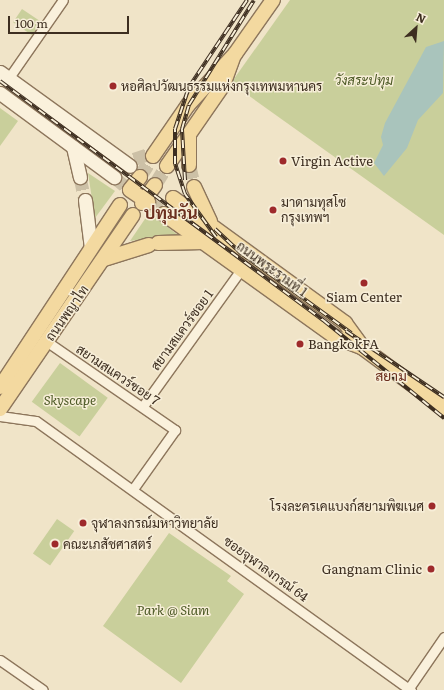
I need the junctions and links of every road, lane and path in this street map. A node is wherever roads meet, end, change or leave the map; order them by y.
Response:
1 (63, 0) edge
2 (273, 0) edge
3 (235, 54) junction
4 (4, 75) edge
5 (0, 93) edge
6 (190, 132) junction
7 (74, 147) junction
8 (154, 153) tunnel mouth
9 (132, 163) tunnel mouth
10 (189, 165) tunnel mouth
11 (167, 166) tunnel mouth
12 (80, 177) tunnel mouth
13 (114, 177) tunnel mouth
14 (194, 187) tunnel mouth
15 (173, 198) dead end
16 (85, 200) tunnel mouth
17 (144, 202) joint
18 (120, 205) dead end
19 (164, 214) tunnel mouth
20 (133, 215) dead end
21 (108, 222) junction
22 (211, 224) junction
23 (123, 231) junction
24 (205, 242) junction
25 (91, 248) junction
26 (104, 259) junction
27 (242, 268) junction
28 (46, 341) junction
29 (363, 348) junction
30 (0, 387) edge
31 (143, 406) junction
32 (444, 408) edge
33 (0, 409) edge
34 (0, 416) edge
35 (133, 488) junction
36 (444, 637) edge
37 (0, 660) edge
38 (410, 689) edge
39 (43, 690) edge

1 - 4 street
2 - 3 main road
3 - 6 main road
3 - 8 main road
4 - 9 main road
5 - 7 main road
6 - 10 main road
6 - 11 main road
7 - 12 main road
7 - 13 main road
14 - 22 main road
15 - 22 main road, ถนนพระรามที่ 1
16 - 25 main road
17 - 17 main road
18 - 21 main road, ถนนพญาไท
19 - 24 main road, ถนนพระรามที่ 1
20 - 23 main road, ถนนพญาไท
21 - 23 main road
21 - 25 main road, ถนนพญาไท
22 - 29 main road, ถนนพระรามที่ 1
23 - 26 main road, ถนนพญาไท
24 - 26 main road
24 - 27 main road, ถนนพระรามที่ 1
25 - 30 main road, ถนนพญาไท
26 - 28 main road, ถนนพญาไท
27 - 29 main road, ถนนพระรามที่ 1
27 - 31 street, สยามสแควร์ซอย 1
28 - 31 street, สยามสแควร์ซอย 7
28 - 33 main road, ถนนพญาไท
29 - 32 main road, ถนนพระรามที่ 1
31 - 35 street, สยามสแควร์ซอย 7
34 - 35 street, ซอยจุฬาลงกรณ์ 64
35 - 38 street, ซอยจุฬาลงกรณ์ 64
36 - 38 street
37 - 39 street

